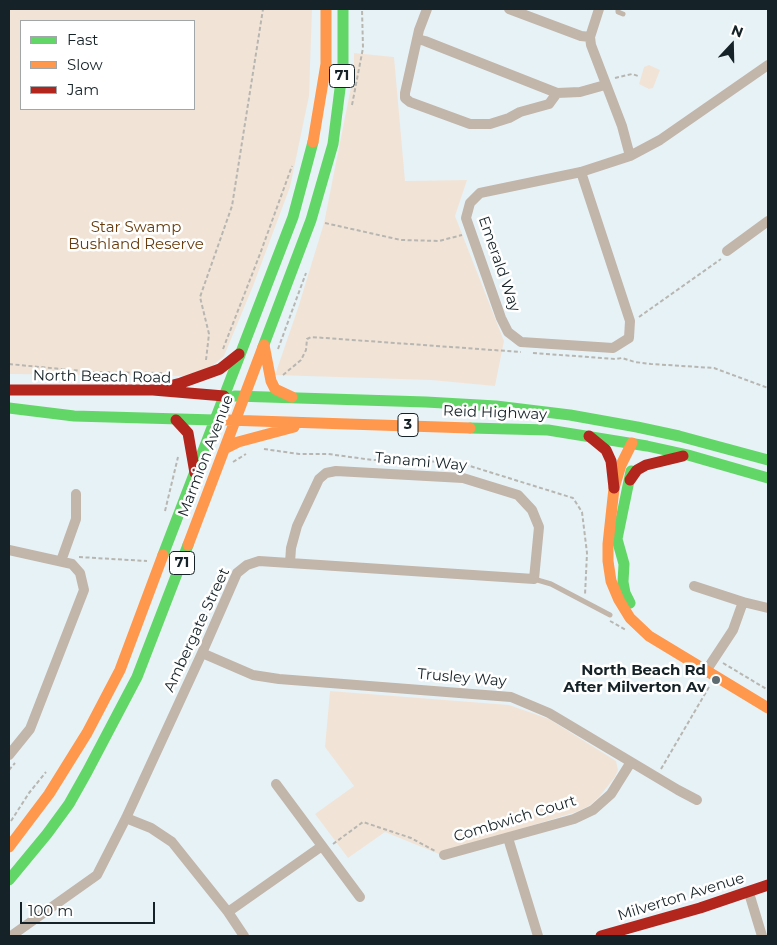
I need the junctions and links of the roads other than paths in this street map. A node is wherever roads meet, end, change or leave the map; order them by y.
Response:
1 (326, 9) edge
2 (343, 9) edge
3 (427, 9) edge
4 (510, 9) edge
5 (600, 9) edge
6 (618, 9) edge
7 (623, 14) dead end
8 (590, 37) junction
9 (417, 39) junction
10 (768, 66) edge
11 (605, 85) junction
12 (557, 93) junction
13 (630, 156) junction
14 (582, 172) junction
15 (768, 221) edge
16 (727, 252) road end
17 (264, 345) junction
18 (241, 352) junction
19 (9, 390) edge
20 (153, 390) junction
21 (224, 396) junction
22 (245, 396) junction
23 (292, 398) junction
24 (9, 408) edge
25 (570, 415) junction
26 (176, 420) junction
27 (215, 420) junction
28 (236, 420) junction
29 (312, 422) junction
30 (589, 436) junction
31 (679, 436) junction
32 (632, 443) junction
33 (226, 448) junction
34 (688, 455) junction
35 (768, 460) edge
36 (195, 473) junction
37 (768, 478) edge
38 (630, 480) junction
39 (614, 488) junction
40 (76, 494) dead end
41 (9, 550) edge
42 (61, 561) junction
43 (290, 563) junction
44 (534, 579) junction
45 (694, 586) dead end
46 (743, 602) junction
47 (768, 608) edge
48 (610, 615) dead end
49 (202, 653) junction
50 (711, 668) junction
51 (768, 698) edge
52 (768, 708) edge
53 (9, 755) edge
54 (631, 762) junction
55 (276, 784) dead end
56 (698, 800) dead end
57 (126, 818) junction
58 (508, 838) junction
59 (9, 847) edge
60 (324, 848) junction
61 (444, 855) road end
62 (9, 880) edge
63 (768, 885) edge
64 (768, 894) edge
65 (750, 896) junction
66 (360, 897) dead end
67 (228, 912) junction
68 (11, 936) edge
69 (244, 936) edge
70 (538, 936) edge
71 (601, 936) edge
72 (629, 936) edge
73 (762, 936) edge

1 - 18 main road, Marmion Avenue / 71
2 - 17 main road, Marmion Avenue / 71
3 - 9 street
4 - 8 street
5 - 8 street
6 - 7 lane
8 - 11 street
9 - 12 street
9 - 12 street
10 - 13 street, Emerald Way
11 - 12 street
11 - 13 street
13 - 14 street, Emerald Way
14 - 14 street, Emerald Way
15 - 16 street
17 - 22 main road, Marmion Avenue / 71
17 - 23 main road
18 - 20 main road
18 - 21 main road, Marmion Avenue / 71
19 - 20 main road, North Beach Road
20 - 21 main road, North Beach Road
21 - 22 main road, Reid Highway / 3
21 - 27 main road, Marmion Avenue / 71
22 - 23 main road, Reid Highway / 3
22 - 28 main road, Marmion Avenue / 71
23 - 25 main road, Reid Highway / 3
24 - 26 main road
25 - 31 main road, Reid Highway / 3
25 - 32 main road
26 - 27 main road
26 - 36 main road
27 - 28 main road, Reid Highway / 3
27 - 36 main road, Marmion Avenue / 71
28 - 29 main road, Reid Highway / 3
28 - 33 main road, Marmion Avenue / 71
29 - 30 main road, Reid Highway / 3
29 - 33 main road
30 - 32 main road, Reid Highway / 3
30 - 39 main road
31 - 32 main road
31 - 35 main road, Reid Highway / 3
32 - 34 main road, Reid Highway / 3
32 - 38 main road
32 - 39 main road
33 - 62 main road, Marmion Avenue / 71
34 - 37 main road, Reid Highway / 3
34 - 38 main road
36 - 59 main road, Marmion Avenue / 71
38 - 50 main road
39 - 50 main road
40 - 42 street
41 - 42 street
42 - 53 street
43 - 44 street, Ambergate Street
43 - 44 street, Tanami Way
43 - 49 street, Ambergate Street
44 - 48 lane
45 - 46 street
46 - 47 street
46 - 50 street
49 - 54 street, Trusley Way
49 - 57 street, Ambergate Street
50 - 51 main road
50 - 52 main road
54 - 56 street, Trusley Way
54 - 58 street, Combwich Court
55 - 60 street
57 - 67 street
57 - 68 street, Ambergate Street
58 - 61 street, Combwich Court
58 - 70 street
60 - 66 street
60 - 67 street
63 - 65 main road, Milverton Avenue
64 - 65 main road, Milverton Avenue
65 - 71 main road, Milverton Avenue
65 - 72 main road, Milverton Avenue
65 - 73 street
67 - 69 street

